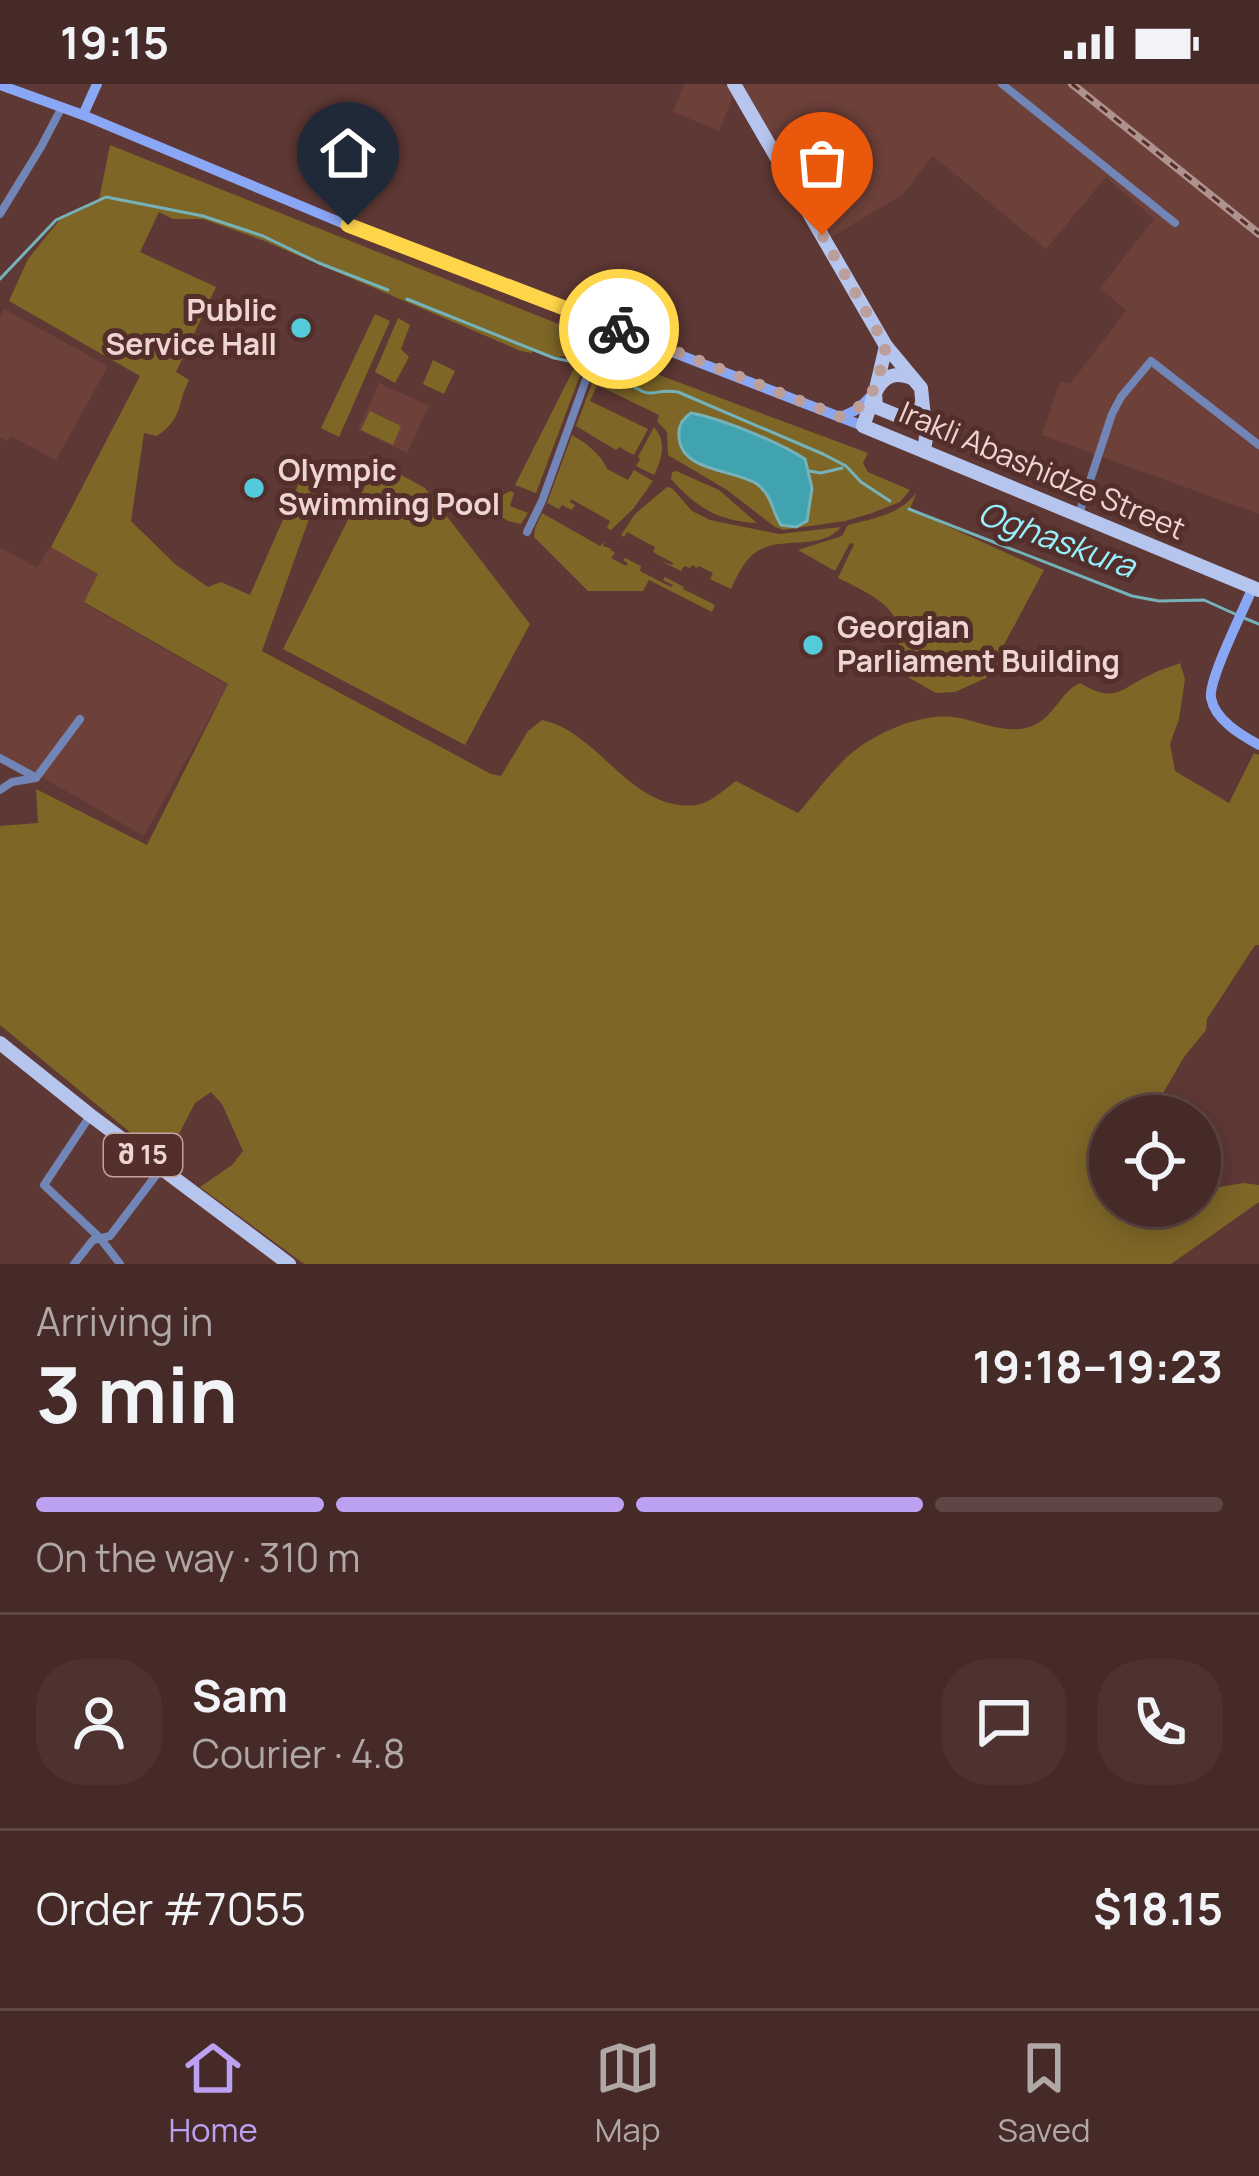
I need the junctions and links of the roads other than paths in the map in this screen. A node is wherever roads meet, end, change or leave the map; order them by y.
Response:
1 (97, 84) edge
2 (734, 84) edge
3 (1002, 84) edge
4 (0, 85) edge
5 (62, 106) junction
6 (83, 115) junction
7 (0, 214) edge
8 (1175, 223) dead end
9 (606, 325) junction
10 (886, 346) junction
11 (912, 378) junction
12 (875, 393) junction
13 (923, 404) junction
14 (841, 417) junction
15 (863, 425) junction
16 (897, 440) junction
17 (1259, 445) edge
18 (924, 451) junction
19 (1079, 515) junction
20 (526, 532) dead end
21 (1256, 589) edge
22 (80, 719) dead end
23 (1259, 745) edge
24 (0, 758) edge
25 (36, 778) junction
26 (0, 790) edge
27 (0, 1043) edge
28 (91, 1115) junction
29 (161, 1169) junction
30 (100, 1238) junction
31 (74, 1264) edge
32 (120, 1264) edge
33 (289, 1264) edge

1 - 6 main road
2 - 10 main road
3 - 8 street
4 - 5 main road, Irakli Abashidze Street
5 - 6 main road, Irakli Abashidze Street
5 - 7 street
6 - 9 main road, Irakli Abashidze Street
9 - 14 main road, Irakli Abashidze Street
9 - 20 street
10 - 11 main road
10 - 12 main road
11 - 12 main road
11 - 13 main road
12 - 13 main road
12 - 14 main road
12 - 15 main road
13 - 16 main road
13 - 18 main road
14 - 15 main road, Irakli Abashidze Street
15 - 16 main road, Irakli Abashidze Street
16 - 18 main road, Irakli Abashidze Street
17 - 19 street
18 - 19 main road, Irakli Abashidze Street
19 - 21 main road, Irakli Abashidze Street
21 - 23 main road
22 - 25 street
24 - 25 street
25 - 26 street
27 - 28 main road, შ 15
28 - 29 main road, შ 15
28 - 30 street
29 - 30 street
29 - 33 main road, შ 15
30 - 31 street
30 - 32 street

